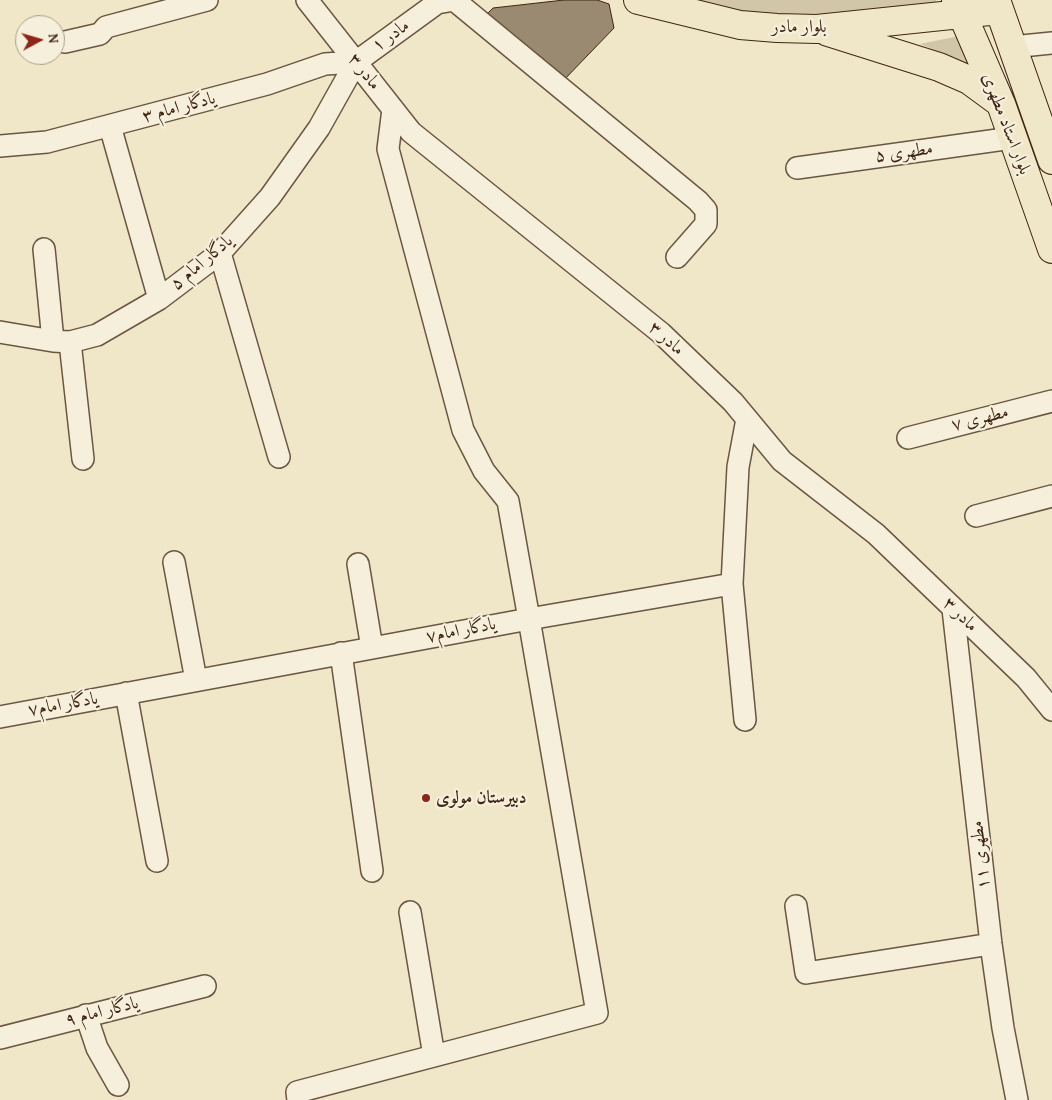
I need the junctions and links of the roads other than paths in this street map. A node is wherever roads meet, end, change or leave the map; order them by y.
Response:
1 (207, 0) edge
2 (308, 0) edge
3 (454, 0) edge
4 (638, 0) edge
5 (998, 5) edge
6 (959, 7) edge
7 (817, 29) junction
8 (65, 42) dead end
9 (1052, 43) edge
10 (1012, 47) junction
11 (356, 62) junction
12 (1001, 104) junction
13 (393, 109) junction
14 (110, 126) junction
15 (1012, 138) junction
16 (0, 146) edge
17 (1052, 160) edge
18 (797, 168) dead end
19 (44, 249) dead end
20 (1052, 249) edge
21 (220, 253) junction
22 (676, 257) dead end
23 (159, 299) junction
24 (0, 332) edge
25 (61, 341) junction
26 (1052, 401) edge
27 (747, 419) junction
28 (908, 438) dead end
29 (279, 457) dead end
30 (83, 459) dead end
31 (1052, 496) edge
32 (976, 516) dead end
33 (174, 562) dead end
34 (358, 564) dead end
35 (732, 584) junction
36 (953, 609) junction
37 (529, 619) junction
38 (372, 648) junction
39 (341, 653) junction
40 (196, 680) junction
41 (126, 694) junction
42 (1052, 710) edge
43 (0, 717) edge
44 (745, 720) dead end
45 (157, 861) dead end
46 (372, 871) dead end
47 (796, 906) dead end
48 (410, 912) dead end
49 (991, 944) junction
50 (204, 986) dead end
51 (86, 1015) junction
52 (0, 1038) edge
53 (434, 1056) junction
54 (118, 1085) dead end
55 (298, 1100) edge
56 (1017, 1100) edge

1 - 8 street
2 - 11 street, مادر ۳
3 - 11 street, مادر ۱
3 - 22 street
4 - 7 main road, بلوار مادر
5 - 6 main road, بلوار مادر
5 - 10 main road, بلوار استاد مطهری
6 - 7 main road, بلوار مادر
6 - 12 main road, بلوار استاد مطهری
7 - 12 main road
9 - 10 street
10 - 17 main road, بلوار استاد مطهری
11 - 13 street, مادر ۳
11 - 14 street, یادگار امام ۳
11 - 21 street, یادگار امام ۵
12 - 15 main road, بلوار استاد مطهری
13 - 27 street, مادر ۳
13 - 37 street
14 - 16 street, یادگار امام ۳
14 - 23 street
15 - 18 street, مطهری ۵
15 - 20 main road, بلوار استاد مطهری
19 - 25 street
21 - 23 street, یادگار امام ۵
21 - 29 street
23 - 25 street, یادگار امام ۵
24 - 25 street, یادگار امام ۵
25 - 30 street
26 - 28 street, مطهری ۷
27 - 35 street
27 - 36 street, مادر ۳
31 - 32 street
33 - 40 street
34 - 38 street
35 - 37 street, یادگار امام۷
35 - 44 street
36 - 42 street, مادر ۳
36 - 49 street, مطهری ۱۱
37 - 38 street, یادگار امام۷
37 - 53 street
38 - 39 street, یادگار امام۷
39 - 40 street, یادگار امام۷
39 - 46 street
40 - 41 street, یادگار امام۷
41 - 43 street, یادگار امام۷
41 - 45 street
47 - 49 street
48 - 53 street
49 - 56 street, مطهری ۱۱
50 - 51 street, یادگار امام ۹
51 - 52 street, یادگار امام ۹
51 - 54 street
53 - 55 street

